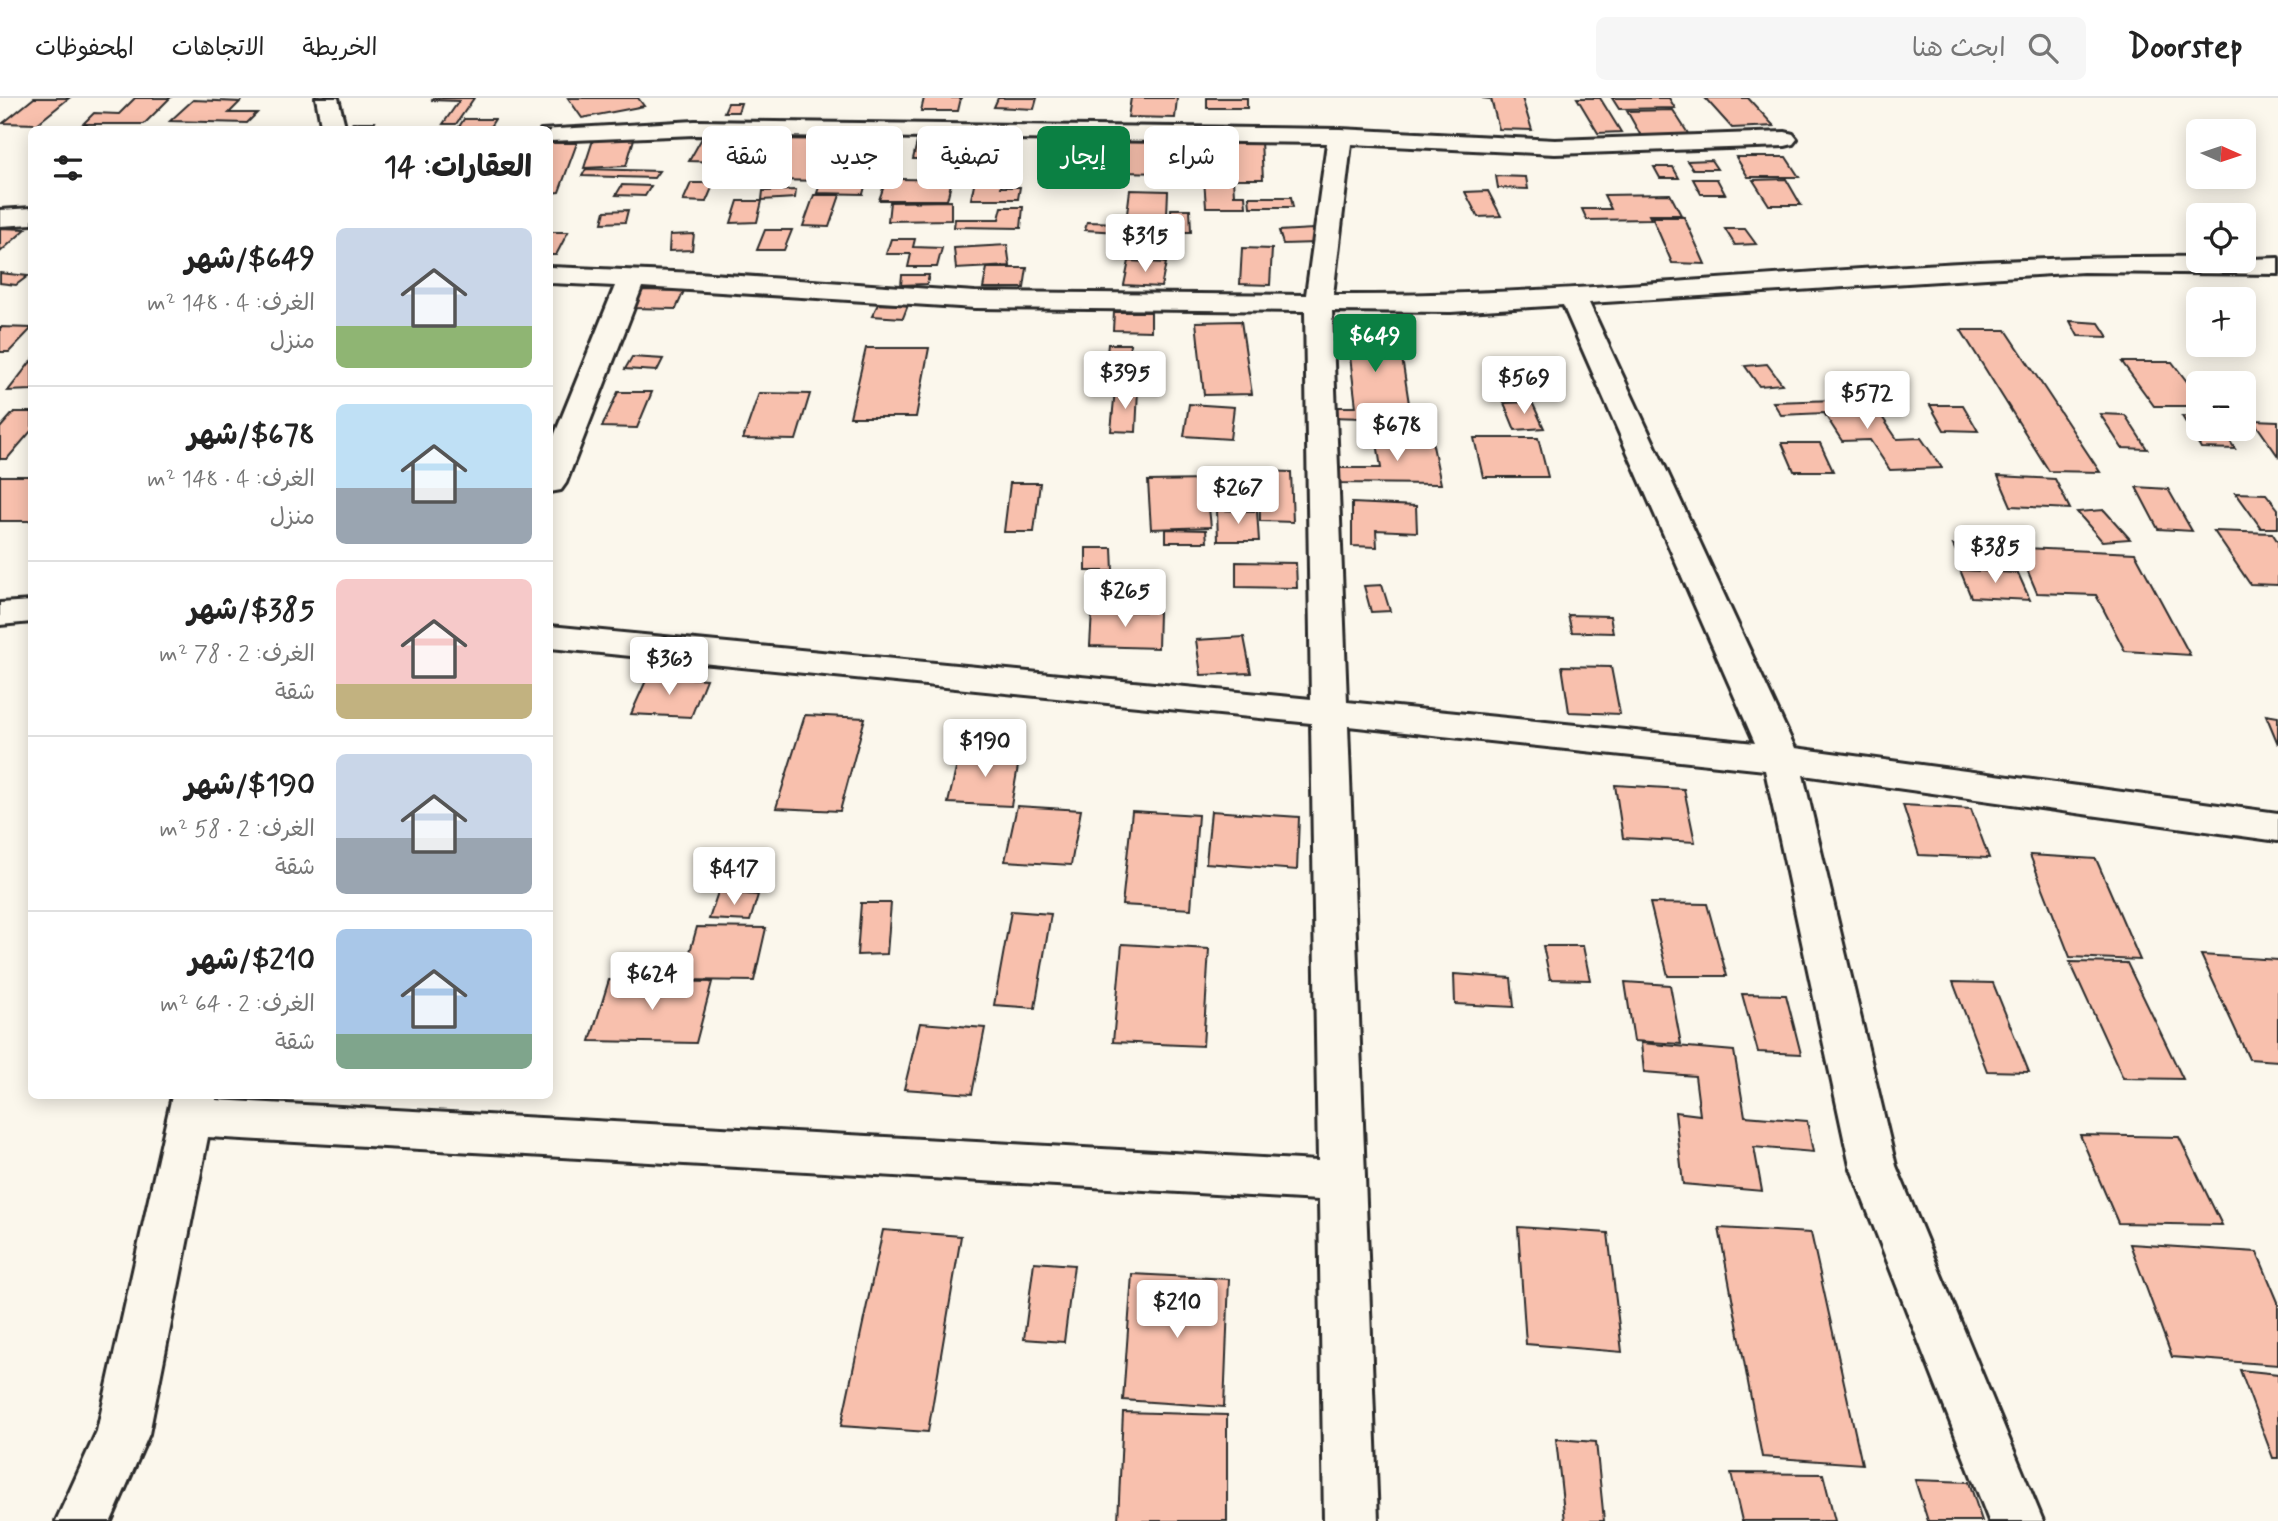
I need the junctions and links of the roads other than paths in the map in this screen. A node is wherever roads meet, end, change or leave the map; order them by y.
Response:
1 (327, 98) edge
2 (333, 126) edge
3 (553, 134) edge
4 (1340, 135) junction
5 (1785, 139) dead end
6 (28, 216) edge
7 (0, 218) edge
8 (2278, 266) edge
9 (553, 275) edge
10 (632, 278) junction
11 (1573, 297) junction
12 (1318, 303) junction
13 (553, 476) edge
14 (28, 611) edge
15 (0, 614) edge
16 (553, 637) edge
17 (1332, 712) junction
18 (1781, 759) junction
19 (2278, 827) edge
20 (192, 1106) edge
21 (1344, 1182) junction
22 (83, 1521) edge
23 (1352, 1521) edge
24 (2016, 1521) edge

1 - 2 street
3 - 4 street
4 - 5 street
4 - 12 street
6 - 7 street
8 - 11 street
9 - 10 street
10 - 12 street
10 - 13 street
11 - 12 street
11 - 18 street
12 - 17 street
14 - 15 street
16 - 17 street
17 - 18 street
17 - 21 street
18 - 19 street
18 - 24 street
20 - 21 street
20 - 22 street
21 - 23 street

